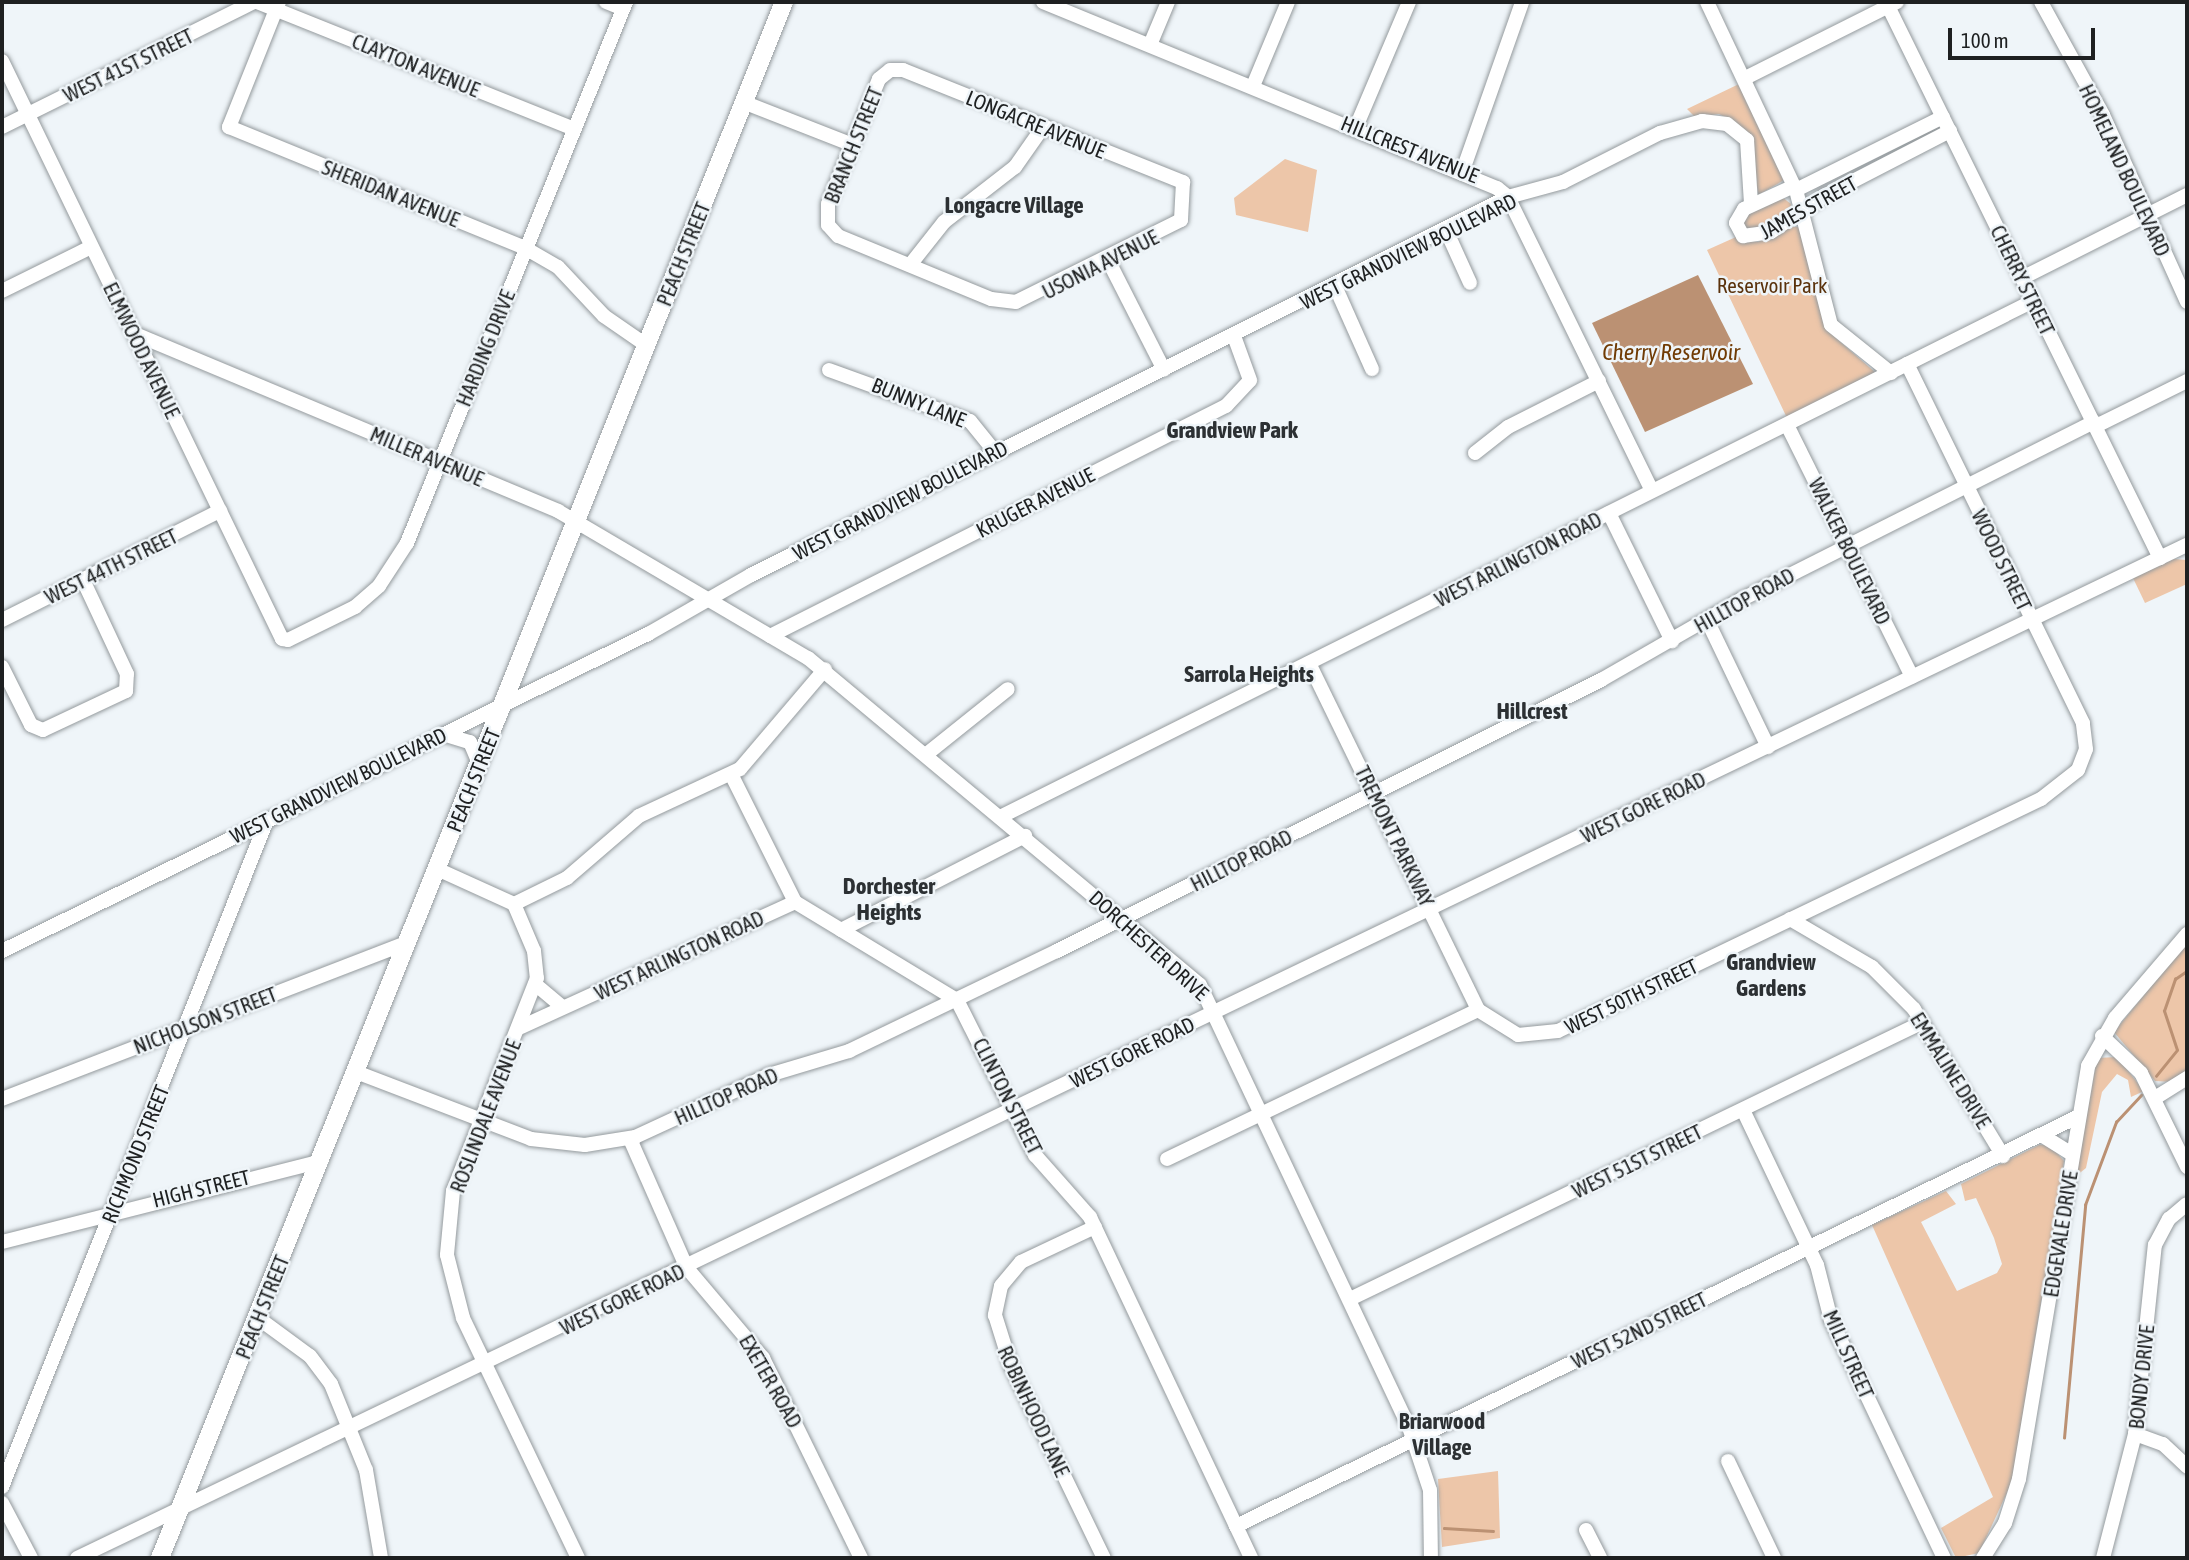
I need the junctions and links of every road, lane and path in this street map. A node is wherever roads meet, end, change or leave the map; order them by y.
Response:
1 (256, 2) edge
2 (606, 2) edge
3 (784, 2) edge
4 (1045, 2) edge
5 (1168, 2) edge
6 (1288, 2) edge
7 (1409, 2) edge
8 (1523, 2) edge
9 (1707, 2) edge
10 (2041, 2) edge
11 (1890, 3) edge
12 (277, 5) edge
13 (625, 5) edge
14 (1150, 45) junction
15 (2, 61) edge
16 (890, 70) joint
17 (1745, 78) junction
18 (1253, 86) junction
19 (743, 102) junction
20 (28, 114) junction
21 (1943, 117) junction
22 (2, 127) edge
23 (1043, 127) junction
24 (1356, 127) junction
25 (574, 129) junction
26 (1950, 131) junction
27 (853, 145) junction
28 (1463, 170) junction
29 (1183, 182) joint
30 (1795, 188) junction
31 (2187, 195) edge
32 (1508, 197) junction
33 (1751, 204) junction
34 (1802, 210) junction
35 (2145, 216) junction
36 (828, 225) joint
37 (1446, 230) junction
38 (92, 247) junction
39 (526, 248) junction
40 (1108, 260) junction
41 (909, 265) junction
42 (2022, 278) junction
43 (1470, 284) dead end
44 (1335, 286) junction
45 (2, 291) edge
46 (2033, 301) junction
47 (2187, 302) edge
48 (135, 334) junction
49 (1234, 337) junction
50 (646, 345) junction
51 (1907, 364) junction
52 (1372, 369) dead end
53 (830, 370) dead end
54 (1164, 370) junction
55 (1891, 373) junction
56 (1599, 381) junction
57 (2187, 382) edge
58 (2095, 424) junction
59 (1787, 425) junction
60 (995, 452) junction
61 (1475, 453) dead end
62 (440, 462) junction
63 (1966, 486) junction
64 (1652, 491) junction
65 (220, 511) junction
66 (1609, 513) junction
67 (575, 524) junction
68 (1847, 545) junction
69 (2187, 545) edge
70 (2161, 558) junction
71 (83, 580) junction
72 (708, 600) junction
73 (2, 620) edge
74 (1707, 620) junction
75 (2031, 620) junction
76 (769, 636) junction
77 (282, 639) joint
78 (1672, 641) junction
79 (1309, 663) junction
80 (2, 667) edge
81 (825, 669) junction
82 (1912, 677) junction
83 (1008, 689) dead end
84 (503, 704) junction
85 (441, 734) junction
86 (1768, 747) junction
87 (928, 753) junction
88 (2083, 758) joint
89 (480, 763) junction
90 (732, 776) junction
91 (1375, 793) junction
92 (1002, 816) junction
93 (267, 820) junction
94 (1025, 836) junction
95 (437, 869) junction
96 (795, 902) junction
97 (514, 904) junction
98 (1431, 908) junction
99 (1122, 919) junction
100 (1790, 919) junction
101 (841, 930) junction
102 (2187, 934) edge
103 (408, 942) junction
104 (2, 951) edge
105 (535, 984) junction
106 (957, 1000) junction
107 (562, 1007) junction
108 (1478, 1010) junction
109 (1217, 1011) junction
110 (1923, 1022) junction
111 (186, 1026) junction
112 (519, 1028) junction
113 (2102, 1036) junction
114 (356, 1072) junction
115 (2187, 1078) edge
116 (2155, 1098) junction
117 (2, 1099) edge
118 (1743, 1110) junction
119 (1012, 1111) junction
120 (1263, 1112) junction
121 (2077, 1117) junction
122 (482, 1120) junction
123 (2043, 1136) junction
124 (630, 1139) junction
125 (2072, 1154) junction
126 (2003, 1156) junction
127 (1167, 1159) dead end
128 (321, 1161) junction
129 (2187, 1167) edge
130 (2187, 1204) edge
131 (113, 1209) junction
132 (1095, 1227) junction
133 (2, 1242) edge
134 (1808, 1249) junction
135 (687, 1268) junction
136 (1350, 1298) junction
137 (258, 1318) junction
138 (485, 1366) junction
139 (351, 1429) junction
140 (2135, 1434) junction
141 (1414, 1438) junction
142 (1728, 1461) dead end
143 (2187, 1466) edge
144 (2, 1487) edge
145 (2, 1503) edge
146 (180, 1510) junction
147 (1236, 1526) junction
148 (1586, 1530) dead end
149 (31, 1558) edge
150 (77, 1558) edge
151 (160, 1558) edge
152 (381, 1558) edge
153 (578, 1558) edge
154 (861, 1558) edge
155 (1104, 1558) edge
156 (1251, 1558) edge
157 (1431, 1558) edge
158 (1600, 1558) edge
159 (1774, 1558) edge
160 (1944, 1558) edge
161 (1983, 1558) edge
162 (2102, 1558) edge

1 - 12 street, CLAYTON AVENUE
1 - 20 street, WEST 41ST STREET
2 - 13 street
3 - 19 main road, PEACH STREET
4 - 14 street, HILLCREST AVENUE
5 - 14 street
6 - 18 street
7 - 24 street
8 - 28 street
9 - 17 street
10 - 35 street, HOMELAND BOULEVARD
11 - 17 street
11 - 21 street, CHERRY STREET
12 - 25 street, CLAYTON AVENUE
12 - 39 street, SHERIDAN AVENUE
13 - 25 street, HARDING DRIVE
14 - 18 street, HILLCREST AVENUE
15 - 20 street, ELMWOOD AVENUE
16 - 23 street, LONGACRE AVENUE
16 - 27 street, BRANCH STREET
17 - 30 street
18 - 24 street, HILLCREST AVENUE
19 - 27 street
19 - 50 main road, PEACH STREET
20 - 22 street, WEST 41ST STREET
20 - 38 street, ELMWOOD AVENUE
21 - 26 street, CHERRY STREET
21 - 30 street, JAMES STREET
23 - 29 street, LONGACRE AVENUE
23 - 41 street
24 - 28 street, HILLCREST AVENUE
25 - 39 street, HARDING DRIVE
26 - 34 street, JAMES STREET
26 - 42 street, CHERRY STREET
27 - 36 street, BRANCH STREET
28 - 32 street, HILLCREST AVENUE
29 - 40 street, USONIA AVENUE
30 - 33 street, JAMES STREET
30 - 34 street
31 - 35 street
32 - 33 street, WEST GRANDVIEW BOULEVARD
32 - 37 street, WEST GRANDVIEW BOULEVARD
32 - 56 street
33 - 34 street, JAMES STREET
34 - 55 street
35 - 42 street
35 - 47 street, HOMELAND BOULEVARD
36 - 41 street, USONIA AVENUE
37 - 43 street
37 - 44 street, WEST GRANDVIEW BOULEVARD
38 - 45 street
38 - 48 street, ELMWOOD AVENUE
39 - 50 street, SHERIDAN AVENUE
39 - 62 street, HARDING DRIVE
40 - 41 street, USONIA AVENUE
40 - 54 street
42 - 46 street, CHERRY STREET
44 - 49 street, WEST GRANDVIEW BOULEVARD
44 - 52 street
46 - 51 street, WEST ARLINGTON ROAD
46 - 58 street, CHERRY STREET
48 - 62 street, MILLER AVENUE
48 - 65 street, ELMWOOD AVENUE
49 - 54 street, WEST GRANDVIEW BOULEVARD
49 - 76 street, KRUGER AVENUE
50 - 67 main road, PEACH STREET
51 - 55 street, WEST ARLINGTON ROAD
51 - 63 street, WOOD STREET
53 - 60 street, BUNNY LANE
54 - 60 street, WEST GRANDVIEW BOULEVARD
55 - 59 street, WEST ARLINGTON ROAD
56 - 61 street
56 - 64 street
57 - 58 street, HILLTOP ROAD
58 - 63 street, HILLTOP ROAD
58 - 70 street, CHERRY STREET
59 - 64 street, WEST ARLINGTON ROAD
59 - 68 street, WALKER BOULEVARD
60 - 72 street, WEST GRANDVIEW BOULEVARD
62 - 67 street, MILLER AVENUE
62 - 77 street, HARDING DRIVE
63 - 68 street, HILLTOP ROAD
63 - 75 street, WOOD STREET
64 - 66 street, WEST ARLINGTON ROAD
65 - 71 street, WEST 44TH STREET
65 - 77 street, ELMWOOD AVENUE
66 - 78 street
66 - 79 street, WEST ARLINGTON ROAD
67 - 72 street, MILLER AVENUE
67 - 84 main road, PEACH STREET
68 - 74 street, HILLTOP ROAD
68 - 82 street, WALKER BOULEVARD
69 - 70 street, WEST GORE ROAD
70 - 75 street, WEST GORE ROAD
71 - 73 street, WEST 44TH STREET
71 - 80 street
72 - 76 street, DORCHESTER DRIVE
72 - 84 street, WEST GRANDVIEW BOULEVARD
74 - 78 street, HILLTOP ROAD
74 - 86 street
75 - 82 street, WEST GORE ROAD
75 - 88 street, WOOD STREET
76 - 81 street, DORCHESTER DRIVE
78 - 91 street, HILLTOP ROAD
79 - 91 street, TREMONT PARKWAY
79 - 92 street, WEST ARLINGTON ROAD
81 - 87 street, DORCHESTER DRIVE
81 - 90 street
82 - 86 street, WEST GORE ROAD
83 - 87 street
84 - 85 street, WEST GRANDVIEW BOULEVARD
84 - 89 main road, PEACH STREET
85 - 89 street
85 - 93 street, WEST GRANDVIEW BOULEVARD
86 - 98 street, WEST GORE ROAD
87 - 92 street, DORCHESTER DRIVE
88 - 100 street, WEST 50TH STREET
89 - 95 main road, PEACH STREET
90 - 96 street
90 - 97 street
91 - 98 street, TREMONT PARKWAY
91 - 99 street, HILLTOP ROAD
92 - 94 street, DORCHESTER DRIVE
93 - 104 street, WEST GRANDVIEW BOULEVARD
93 - 111 street, RICHMOND STREET
94 - 99 street, DORCHESTER DRIVE
94 - 101 street
95 - 97 street
95 - 103 main road, PEACH STREET
96 - 101 street
96 - 107 street, WEST ARLINGTON ROAD
97 - 105 street, ROSLINDALE AVENUE
98 - 108 street, TREMONT PARKWAY
98 - 109 street, WEST GORE ROAD
99 - 106 street, HILLTOP ROAD
99 - 109 street, DORCHESTER DRIVE
100 - 108 street, WEST 50TH STREET
100 - 110 street, EMMALINE DRIVE
101 - 106 street
102 - 113 street, EDGEVALE DRIVE
103 - 111 street, NICHOLSON STREET
103 - 114 main road, PEACH STREET
105 - 107 street
105 - 112 street, ROSLINDALE AVENUE
106 - 119 street, CLINTON STREET
106 - 124 street, HILLTOP ROAD
107 - 112 street, WEST ARLINGTON ROAD
108 - 120 street
109 - 119 street, WEST GORE ROAD
109 - 120 street, DORCHESTER DRIVE
110 - 118 street, WEST 51ST STREET
110 - 126 street, EMMALINE DRIVE
111 - 117 street, NICHOLSON STREET
111 - 131 street, RICHMOND STREET
112 - 122 street, ROSLINDALE AVENUE
113 - 116 street
113 - 121 street, EDGEVALE DRIVE
114 - 122 street, HILLTOP ROAD
114 - 128 main road, PEACH STREET
115 - 116 street
116 - 129 street
118 - 134 street, MILL STREET
118 - 136 street, WEST 51ST STREET
119 - 132 street, CLINTON STREET
119 - 135 street, WEST GORE ROAD
120 - 127 street
120 - 136 street, DORCHESTER DRIVE
121 - 123 street, WEST 52ND STREET
121 - 125 street, EDGEVALE DRIVE
122 - 124 street, HILLTOP ROAD
122 - 138 street, ROSLINDALE AVENUE
123 - 125 street
123 - 126 street, WEST 52ND STREET
124 - 135 street, EXETER ROAD
125 - 161 street, EDGEVALE DRIVE
126 - 134 street, WEST 52ND STREET
128 - 131 street, HIGH STREET
128 - 137 main road, PEACH STREET
130 - 140 street, BONDY DRIVE
131 - 133 street, HIGH STREET
131 - 144 street, RICHMOND STREET
132 - 147 street, CLINTON STREET
132 - 155 street, ROBINHOOD LANE
134 - 141 street, WEST 52ND STREET
134 - 160 street, MILL STREET
135 - 138 street, WEST GORE ROAD
135 - 154 street, EXETER ROAD
136 - 141 street, DORCHESTER DRIVE
137 - 139 street
137 - 146 main road, PEACH STREET
138 - 139 street, WEST GORE ROAD
138 - 153 street, ROSLINDALE AVENUE
139 - 146 street, WEST GORE ROAD
139 - 152 street
140 - 143 street
140 - 162 street, BONDY DRIVE
141 - 147 street, WEST 52ND STREET
141 - 157 street, DORCHESTER DRIVE
142 - 159 street
145 - 149 street
146 - 150 street, WEST GORE ROAD
146 - 151 main road, PEACH STREET
147 - 156 street, CLINTON STREET
148 - 158 street

